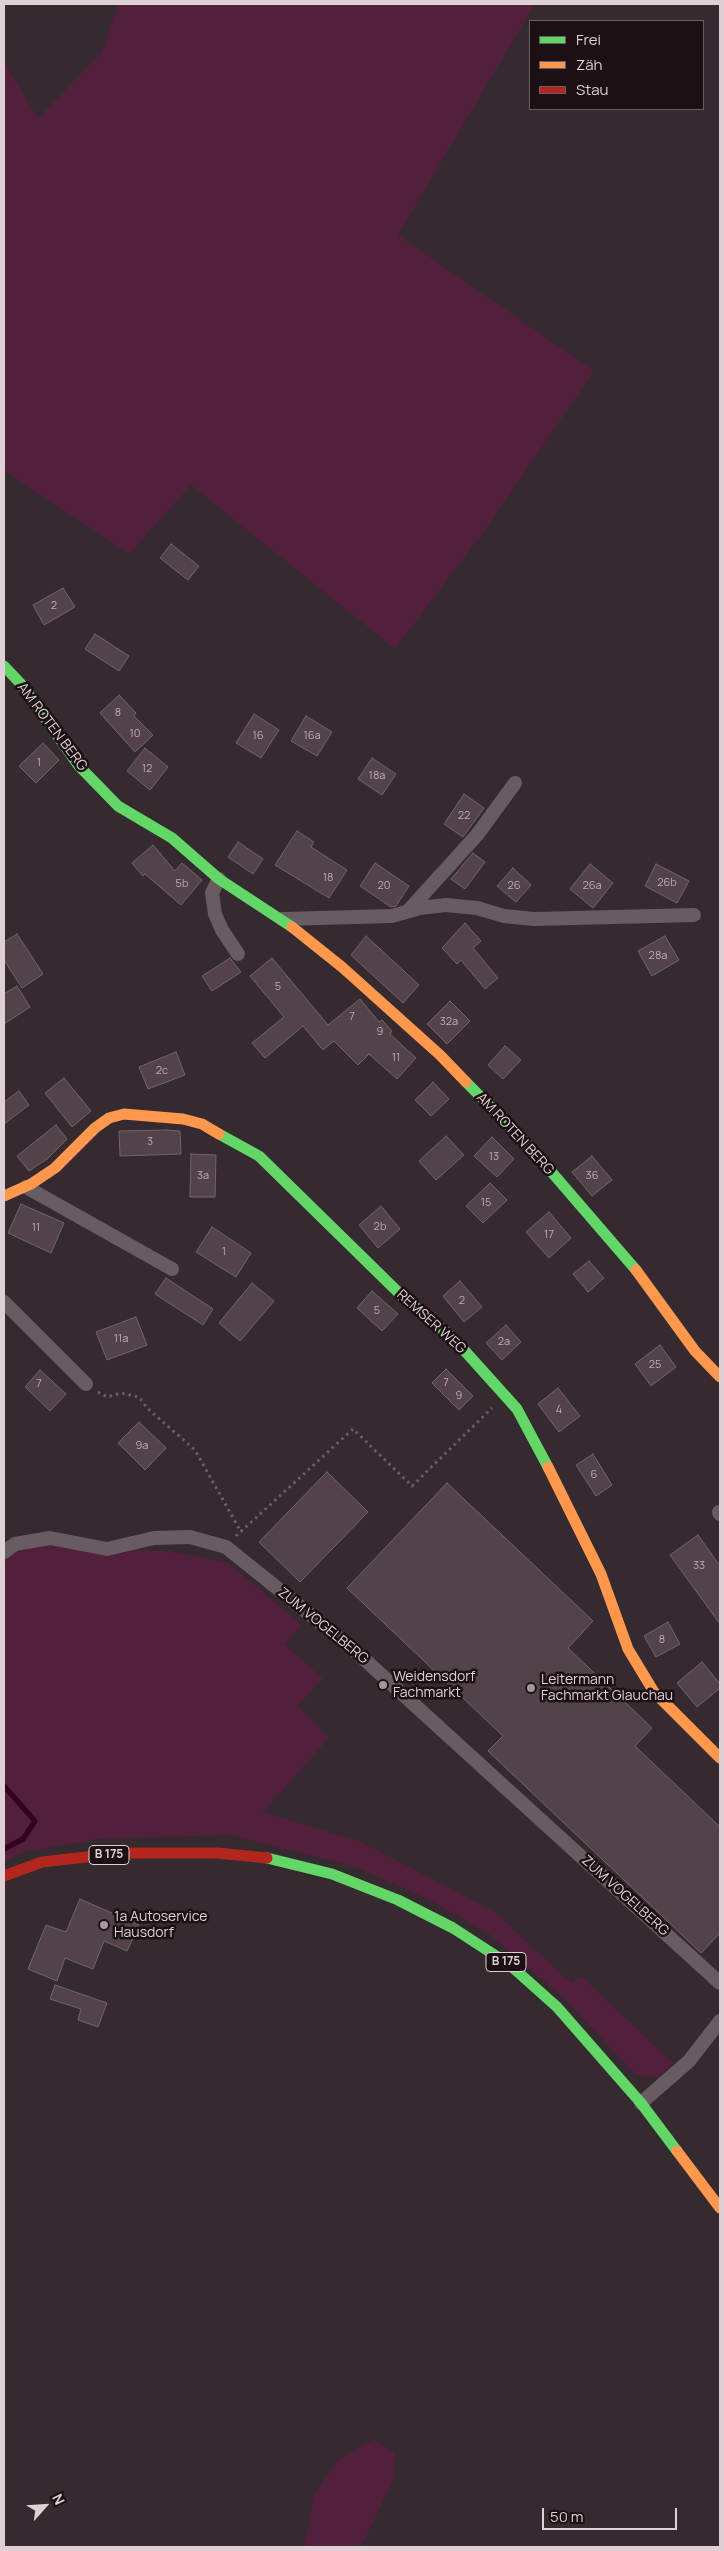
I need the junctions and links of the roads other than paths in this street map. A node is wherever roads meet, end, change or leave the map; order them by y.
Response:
1 (4, 666) edge
2 (515, 783) dead end
3 (218, 879) junction
4 (407, 911) junction
5 (694, 915) dead end
6 (282, 919) junction
7 (238, 954) dead end
8 (26, 1187) junction
9 (4, 1196) edge
10 (172, 1269) dead end
11 (4, 1302) edge
12 (720, 1377) edge
13 (86, 1384) road end
14 (4, 1552) edge
15 (720, 1758) edge
16 (4, 1876) edge
17 (720, 1983) edge
18 (720, 2021) edge
19 (641, 2103) junction
20 (720, 2208) edge

1 - 3 street, AM ROTEN BERG
2 - 4 street
3 - 6 street, AM ROTEN BERG
3 - 7 street
4 - 5 street
4 - 6 street
6 - 12 street, AM ROTEN BERG
8 - 9 street, REMSER WEG
8 - 10 street
8 - 15 street, REMSER WEG
11 - 13 street
14 - 17 street, ZUM VOGELBERG
16 - 19 street, B 175
18 - 19 street
19 - 20 street, B 175

